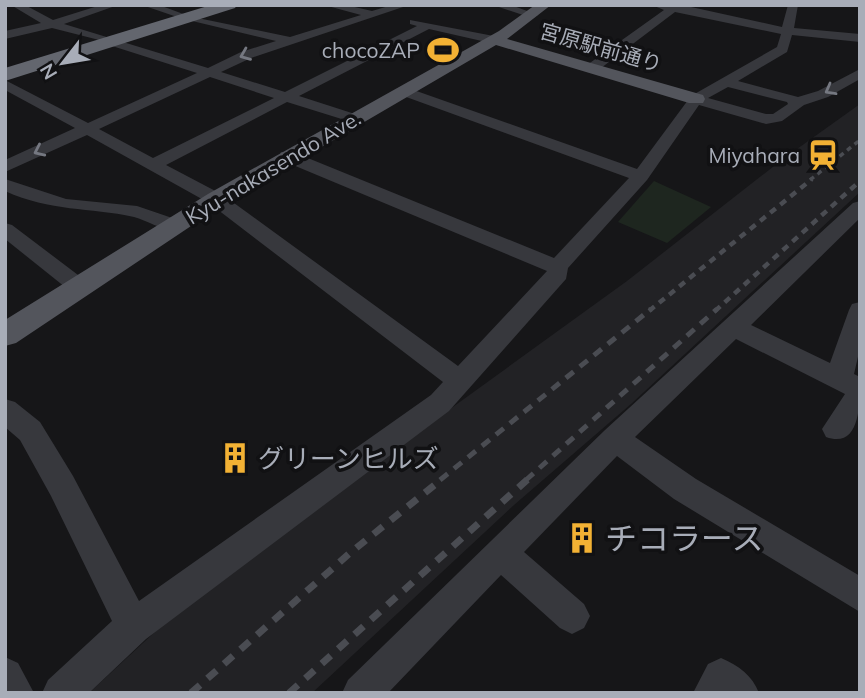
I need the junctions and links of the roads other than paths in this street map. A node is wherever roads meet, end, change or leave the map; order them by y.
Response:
1 (16, 5) edge
2 (113, 5) edge
3 (147, 5) edge
4 (212, 5) edge
5 (229, 5) edge
6 (329, 5) edge
7 (404, 5) edge
8 (498, 5) edge
9 (657, 5) edge
10 (793, 5) edge
11 (675, 7) edge
12 (538, 10) edge
13 (373, 14) junction
14 (186, 16) junction
15 (52, 24) junction
16 (428, 25) junction
17 (786, 31) junction
18 (5, 35) edge
19 (860, 38) edge
20 (286, 40) junction
21 (495, 40) junction
22 (108, 41) junction
23 (592, 68) junction
24 (5, 69) edge
25 (207, 71) junction
26 (860, 73) edge
27 (5, 75) edge
28 (726, 82) junction
29 (5, 84) edge
30 (403, 91) junction
31 (286, 97) junction
32 (695, 99) junction
33 (797, 103) junction
34 (353, 118) junction
35 (87, 129) junction
36 (287, 156) junction
37 (152, 165) junction
38 (5, 167) edge
39 (640, 176) junction
40 (5, 184) edge
41 (216, 199) junction
42 (860, 207) edge
43 (174, 225) junction
44 (5, 229) edge
45 (557, 267) junction
46 (78, 286) junction
47 (860, 310) edge
48 (734, 327) junction
49 (5, 335) edge
50 (459, 380) junction
51 (854, 387) edge
52 (5, 410) edge
53 (836, 429) dead end
54 (615, 439) junction
55 (501, 553) junction
56 (860, 594) edge
57 (572, 616) dead end
58 (133, 626) junction
59 (5, 676) edge
60 (15, 693) edge
61 (61, 693) edge
62 (361, 693) edge
63 (712, 693) edge
64 (740, 693) edge

1 - 15 street
2 - 15 street
3 - 14 street
4 - 14 highway
5 - 14 highway
6 - 13 street, 宮原駅前通り
7 - 13 street
8 - 12 street
9 - 11 street
10 - 17 street
11 - 17 street
11 - 23 street
12 - 21 main road, Kyu-nakasendo Ave.
13 - 16 street, 宮原駅前通り
13 - 20 street
14 - 20 street
14 - 22 highway
15 - 18 street
15 - 22 street
16 - 21 street, 宮原駅前通り
16 - 31 street
17 - 19 street
17 - 28 street
20 -> 25 street
21 - 23 main road, 宮原駅前通り
21 - 30 main road, Kyu-nakasendo Ave.
22 - 24 highway
22 - 25 street
22 - 27 highway
23 - 32 main road, 宮原駅前通り
25 - 31 street
25 - 35 street
26 -> 33 street
28 - 32 street
28 - 33 street
29 - 35 street
30 - 34 main road, Kyu-nakasendo Ave.
30 - 39 street
31 - 34 street
31 - 37 street
32 - 33 street
32 - 39 street
34 - 36 main road, Kyu-nakasendo Ave.
35 - 37 street
35 -> 38 street
36 - 41 main road, Kyu-nakasendo Ave.
36 - 45 street
37 - 41 street
39 - 45 street
40 - 43 street
41 - 43 main road, Kyu-nakasendo Ave.
41 - 50 street
42 - 48 street
43 - 46 main road, Kyu-nakasendo Ave.
44 - 46 street
45 - 50 street
46 - 49 main road, Kyu-nakasendo Ave.
47 - 51 street
48 - 51 street
48 - 54 street
50 - 58 street
51 - 53 street
52 - 58 street
54 - 55 street
54 - 56 street
55 - 57 street
55 - 62 street
58 - 61 street
59 - 60 street
63 - 64 street

